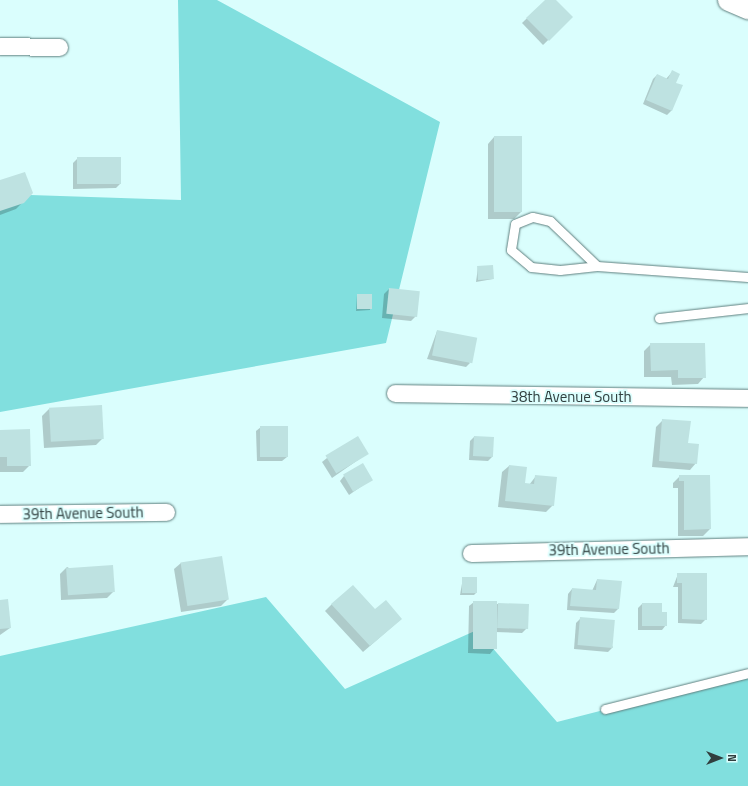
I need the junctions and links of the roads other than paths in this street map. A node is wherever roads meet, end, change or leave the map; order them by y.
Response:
1 (729, 0) edge
2 (748, 8) edge
3 (0, 46) edge
4 (59, 47) dead end
5 (597, 266) junction
6 (748, 277) edge
7 (748, 308) edge
8 (659, 318) dead end
9 (395, 393) dead end
10 (748, 398) edge
11 (166, 512) dead end
12 (0, 514) edge
13 (748, 546) edge
14 (471, 552) dead end
15 (748, 673) edge
16 (605, 709) dead end

1 - 2 street
3 - 4 street
5 - 5 lane
5 - 6 lane
7 - 8 lane
9 - 10 street, 38th Avenue South
11 - 12 street, 39th Avenue South
13 - 14 street, 39th Avenue South
15 - 16 lane

